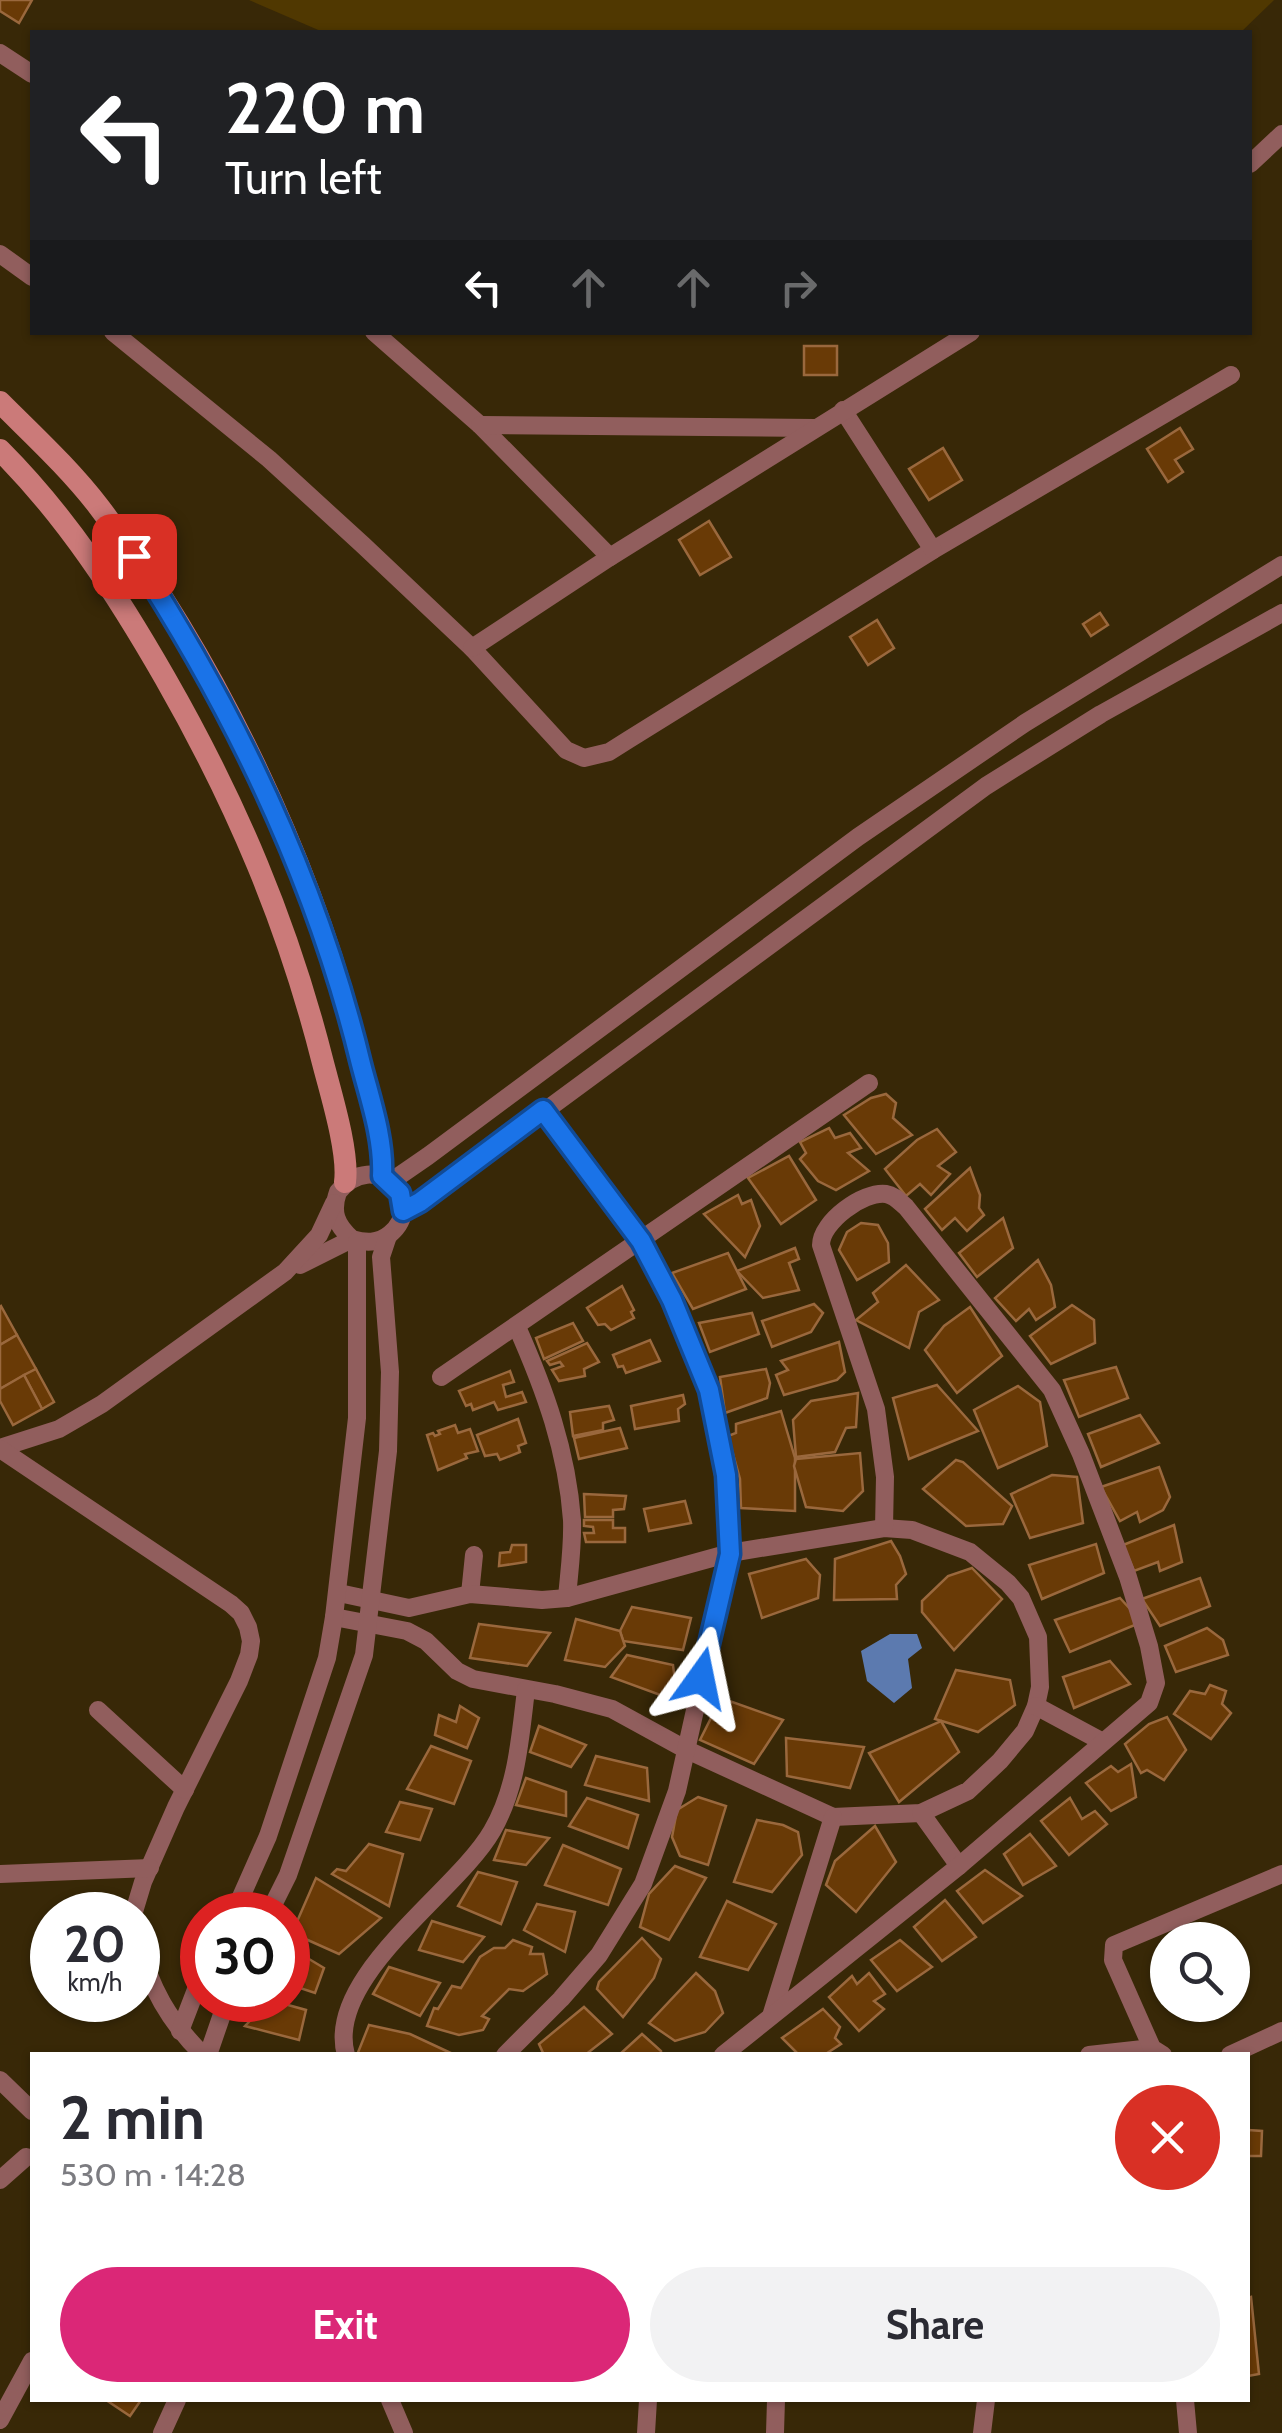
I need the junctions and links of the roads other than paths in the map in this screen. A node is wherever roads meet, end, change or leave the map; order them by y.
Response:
1 (0, 53) edge
2 (30, 73) edge
3 (1282, 134) edge
4 (1252, 162) edge
5 (0, 254) edge
6 (30, 276) edge
7 (377, 335) edge
8 (967, 335) edge
9 (137, 339) edge
10 (1232, 375) dead end
11 (0, 402) edge
12 (843, 410) junction
13 (480, 425) junction
14 (815, 428) junction
15 (0, 450) edge
16 (933, 550) junction
17 (610, 557) junction
18 (1282, 565) edge
19 (1282, 613) edge
20 (472, 648) junction
21 (869, 1082) dead end
22 (543, 1110) junction
23 (385, 1178) junction
24 (340, 1193) junction
25 (403, 1211) junction
26 (388, 1236) junction
27 (354, 1240) junction
28 (641, 1241) junction
29 (285, 1272) junction
30 (517, 1327) junction
31 (440, 1377) dead end
32 (0, 1449) edge
33 (884, 1528) junction
34 (730, 1554) junction
35 (474, 1555) dead end
36 (339, 1593) junction
37 (470, 1594) junction
38 (567, 1598) junction
39 (372, 1600) junction
40 (432, 1606) junction
41 (334, 1617) junction
42 (368, 1624) junction
43 (426, 1641) junction
44 (526, 1690) junction
45 (1036, 1706) junction
46 (98, 1710) dead end
47 (1101, 1741) junction
48 (685, 1750) junction
49 (184, 1790) junction
50 (921, 1813) junction
51 (832, 1817) junction
52 (959, 1866) junction
53 (150, 1868) junction
54 (0, 1874) edge
55 (1282, 1874) edge
56 (141, 1892) edge
57 (242, 1892) edge
58 (280, 1892) edge
59 (160, 1998) edge
60 (771, 2014) junction
61 (183, 2022) edge
62 (218, 2022) edge
63 (180, 2031) junction
64 (1282, 2031) edge
65 (1157, 2051) edge
66 (202, 2052) edge
67 (206, 2052) edge
68 (346, 2052) edge
69 (508, 2052) edge
70 (727, 2052) edge
71 (1236, 2052) edge
72 (0, 2080) edge
73 (30, 2110) edge
74 (26, 2157) dead end
75 (0, 2180) edge
76 (30, 2366) edge
77 (177, 2402) edge
78 (391, 2402) edge
79 (648, 2402) edge
80 (776, 2402) edge
81 (986, 2402) edge
82 (1184, 2402) edge
83 (0, 2420) edge
84 (170, 2430) edge
85 (404, 2433) edge
86 (646, 2433) edge
87 (775, 2433) edge
88 (982, 2433) edge
89 (1188, 2433) edge

1 - 2 street
3 - 4 street
5 - 6 street
7 - 13 street
8 - 12 street
9 - 20 street
10 - 16 street
11 - 23 street
12 - 14 street
12 - 16 street
13 - 14 street
13 - 17 street
14 - 17 street
15 - 24 street
16 - 20 street
17 - 20 street
18 - 23 street
19 - 22 street
21 - 28 street
22 - 25 street
22 - 28 street
23 - 24 street
23 - 25 street
24 - 27 street
24 - 29 street
25 - 26 street
26 - 27 street
26 - 39 street
27 - 29 street
27 - 36 street
28 - 30 street
28 - 34 street
29 - 32 street
30 - 31 street
30 - 38 street
32 - 49 street
33 - 34 street
33 - 45 street
33 - 47 street
34 - 38 street
34 - 48 street
35 - 37 street
36 - 39 street
36 - 41 street
37 - 38 street
37 - 40 street
39 - 40 street
39 - 42 street
40 - 43 street
41 - 42 street
41 - 57 street
42 - 43 street
42 - 58 street
43 - 44 street
44 - 48 street
44 - 68 street
45 - 47 street
45 - 50 street
46 - 49 street
47 - 52 street
48 - 51 street
48 - 69 street
49 - 53 street
50 - 51 street
50 - 52 street
51 - 60 street
52 - 60 street
53 - 54 street
53 - 56 street
55 - 65 street
59 - 63 street
60 - 70 street
61 - 63 street
62 - 67 street
63 - 66 street
64 - 71 street
72 - 73 street
74 - 75 street
76 - 83 street
77 - 84 street
78 - 85 street
79 - 86 street
80 - 87 street
81 - 88 street
82 - 89 street

